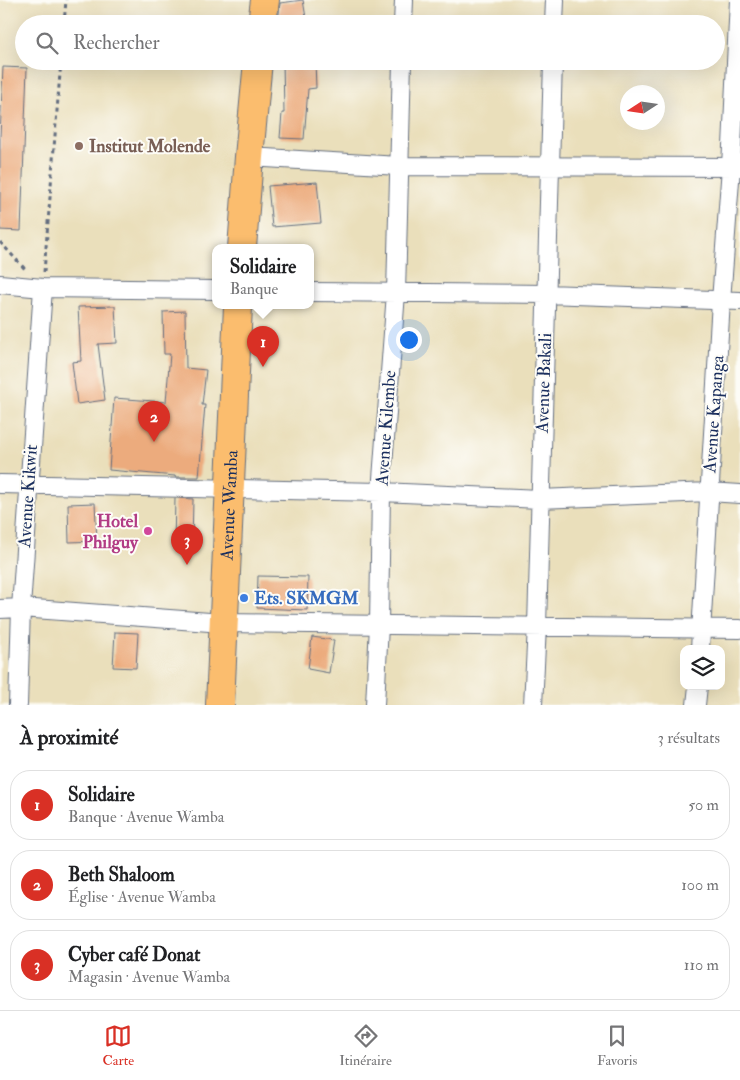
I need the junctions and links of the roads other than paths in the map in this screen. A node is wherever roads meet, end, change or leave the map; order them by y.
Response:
1 (265, 0) edge
2 (404, 0) edge
3 (555, 0) edge
4 (739, 0) edge
5 (263, 15) edge
6 (403, 15) edge
7 (554, 15) edge
8 (257, 70) edge
9 (402, 70) edge
10 (553, 70) edge
11 (249, 157) junction
12 (399, 166) junction
13 (549, 167) junction
14 (736, 167) edge
15 (242, 244) edge
16 (0, 284) edge
17 (42, 288) junction
18 (212, 290) edge
19 (314, 292) edge
20 (396, 293) junction
21 (546, 294) junction
22 (721, 301) junction
23 (740, 302) edge
24 (238, 309) edge
25 (0, 484) edge
26 (29, 484) junction
27 (229, 489) junction
28 (381, 492) junction
29 (709, 492) junction
30 (740, 494) edge
31 (540, 499) junction
32 (21, 608) junction
33 (0, 609) edge
34 (223, 623) junction
35 (379, 625) junction
36 (537, 626) junction
37 (702, 629) junction
38 (740, 629) edge
39 (700, 645) edge
40 (698, 690) edge
41 (18, 705) edge
42 (220, 705) edge
43 (375, 705) edge
44 (533, 705) edge
45 (696, 705) edge

1 - 5 main road
2 - 6 street
3 - 7 street
4 - 14 street, Avenue Kapanga
8 - 11 main road
9 - 12 street, Avenue Kilembe
10 - 13 street, Avenue Bakali
11 - 12 street
11 - 15 main road
12 - 13 street
12 - 20 street, Avenue Kilembe
13 - 14 street
13 - 21 street, Avenue Bakali
14 - 22 street, Avenue Kapanga
16 - 17 street
17 - 18 street
17 - 26 street, Avenue Kikwit
19 - 20 street
20 - 21 street
20 - 28 street, Avenue Kilembe
21 - 22 street
21 - 31 street, Avenue Bakali
22 - 23 street
22 - 29 street, Avenue Kapanga
24 - 27 main road, Avenue Wamba
25 - 26 street
26 - 27 street
26 - 32 street, Avenue Kikwit
27 - 28 street
27 - 34 main road, Avenue Wamba
28 - 31 street
28 - 35 street, Avenue Kilembe
29 - 30 street
29 - 31 street
29 - 37 street, Avenue Kapanga
31 - 36 street, Avenue Bakali
32 - 33 street
32 - 34 street
32 - 41 street, Avenue Kikwit
34 - 35 street
34 - 42 main road, Avenue Wamba
35 - 36 street
35 - 43 street, Avenue Kilembe
36 - 37 street
36 - 44 street, Avenue Bakali
37 - 38 street
37 - 39 street, Avenue Kapanga
40 - 45 street

